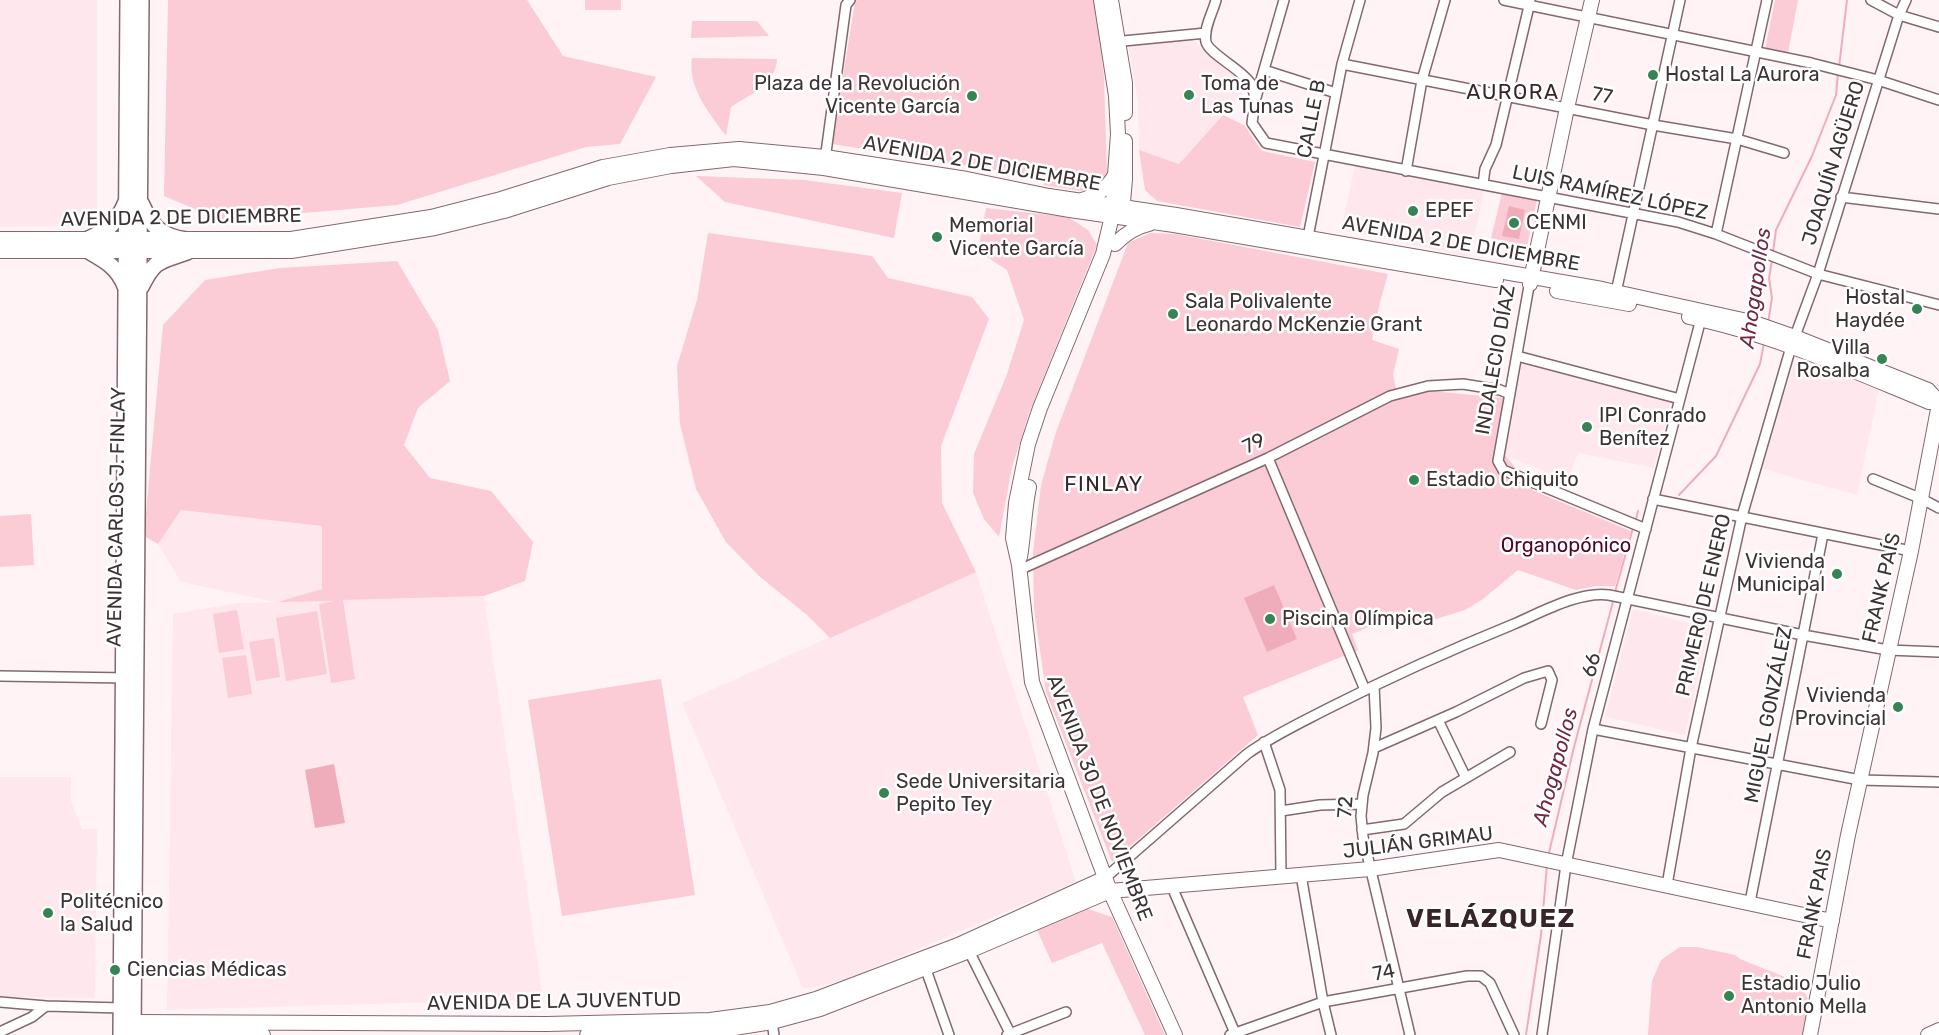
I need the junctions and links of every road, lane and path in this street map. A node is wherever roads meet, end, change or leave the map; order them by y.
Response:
1 (128, 0) edge
2 (141, 0) edge
3 (850, 0) edge
4 (1101, 0) edge
5 (1111, 0) edge
6 (1216, 0) edge
7 (1284, 0) edge
8 (1360, 0) edge
9 (1445, 0) edge
10 (1504, 0) edge
11 (1592, 0) edge
12 (1680, 0) edge
13 (1767, 0) edge
14 (1871, 0) edge
15 (1906, 0) edge
16 (1530, 3) edge
17 (1899, 15) junction
18 (1588, 17) junction
19 (1939, 27) edge
20 (1206, 33) junction
21 (1672, 35) junction
22 (1113, 42) junction
23 (1756, 51) junction
24 (1342, 64) junction
25 (1264, 70) junction
26 (1422, 80) junction
27 (1878, 80) junction
28 (1336, 93) junction
29 (1507, 96) junction
30 (1939, 100) edge
31 (1256, 101) junction
32 (1567, 108) junction
33 (1653, 125) junction
34 (1737, 139) junction
35 (1324, 153) junction
36 (1784, 153) dead end
37 (825, 162) junction
38 (1407, 171) junction
39 (1120, 177) junction
40 (1483, 184) junction
41 (1548, 197) junction
42 (1841, 197) junction
43 (134, 200) junction
44 (1082, 206) junction
45 (1939, 209) edge
46 (1118, 212) junction
47 (1634, 212) junction
48 (1156, 217) junction
49 (1716, 234) junction
50 (0, 239) edge
51 (1307, 242) junction
52 (25, 245) junction
53 (88, 246) junction
54 (133, 246) junction
55 (187, 246) junction
56 (1110, 246) junction
57 (0, 251) edge
58 (1818, 274) junction
59 (1530, 281) junction
60 (133, 290) junction
61 (1615, 296) junction
62 (1939, 305) edge
63 (1702, 315) junction
64 (1790, 341) junction
65 (1517, 356) junction
66 (1510, 393) junction
67 (1680, 399) junction
68 (1936, 401) edge
69 (1268, 458) junction
70 (1873, 479) dead end
71 (1653, 499) junction
72 (1922, 499) junction
73 (1939, 508) edge
74 (1742, 516) junction
75 (1638, 526) junction
76 (1823, 534) junction
77 (1911, 551) junction
78 (1019, 568) junction
79 (1618, 597) junction
80 (1719, 617) junction
81 (1803, 635) junction
82 (1888, 650) junction
83 (1939, 652) edge
84 (0, 676) edge
85 (129, 678) junction
86 (1369, 688) junction
87 (1438, 720) junction
88 (1541, 724) dead end
89 (1593, 729) junction
90 (1264, 742) junction
91 (1374, 748) junction
92 (1691, 748) junction
93 (1510, 752) dead end
94 (1778, 764) junction
95 (1466, 778) junction
96 (1860, 780) junction
97 (1939, 782) edge
98 (1362, 804) junction
99 (1281, 811) junction
100 (1362, 830) junction
101 (1099, 862) junction
102 (1555, 862) junction
103 (1370, 869) junction
104 (1300, 875) junction
105 (1281, 877) junction
106 (1090, 884) junction
107 (1108, 884) junction
108 (1667, 885) junction
109 (1172, 887) junction
110 (1087, 900) junction
111 (1750, 902) junction
112 (1118, 908) junction
113 (1832, 921) junction
114 (969, 951) junction
115 (924, 964) junction
116 (1398, 988) junction
117 (0, 1002) edge
118 (1323, 1002) junction
119 (46, 1006) junction
120 (121, 1008) junction
121 (1066, 1012) dead end
122 (772, 1023) edge
123 (359, 1029) edge
124 (546, 1029) edge
125 (1939, 1030) edge
126 (128, 1031) edge
127 (0, 1032) edge
128 (1232, 1034) edge
129 (262, 1035) edge
130 (588, 1035) edge
131 (949, 1035) edge
132 (1009, 1035) edge
133 (1175, 1035) edge
134 (1331, 1035) edge
135 (1410, 1035) edge
136 (1514, 1035) edge
137 (1542, 1035) edge
138 (1810, 1035) edge
139 (1928, 1035) edge

1 - 43 main road, AVENIDA CARLOS J. FINLAY
2 - 43 main road, AVENIDA CARLOS J. FINLAY
3 - 37 street
4 - 22 main road, AVENIDA 30 DE NOVIEMBRE
5 - 22 main road, AVENIDA 30 DE NOVIEMBRE
6 - 20 street
7 - 25 street
8 - 24 street, CALLE B
9 - 26 street
10 - 16 street
11 - 18 main road, INDALECIO DÍAZ
12 - 21 street
13 - 23 street
14 - 17 street
15 - 17 street, JOAQUÍN AGÜERO
16 - 18 street
16 - 29 street
17 - 19 street
17 - 27 street, JOAQUÍN AGÜERO
18 - 21 street
18 - 32 main road, INDALECIO DÍAZ
20 - 22 street
20 - 31 street
21 - 23 street
21 - 33 street
22 - 39 main road, AVENIDA 30 DE NOVIEMBRE
23 - 27 street
23 - 34 street
24 - 26 street, 77
24 - 28 street, CALLE B
25 - 28 street
25 - 31 street
26 - 29 street, 77
26 - 38 street
27 - 30 street
27 - 42 street, JOAQUÍN AGÜERO
28 - 35 street, CALLE B
29 - 32 street, 77
29 - 40 street
31 - 35 street, LUIS RAMÍREZ LÓPEZ
32 - 33 street, 77
32 - 41 main road, INDALECIO DÍAZ
33 - 34 street, 77
33 - 47 street
34 - 36 street, 77
34 - 49 street
35 - 38 street, LUIS RAMÍREZ LÓPEZ
35 - 51 street, CALLE B
37 - 44 main road, AVENIDA 2 DE DICIEMBRE
37 - 55 main road, AVENIDA 2 DE DICIEMBRE
38 - 40 street, LUIS RAMÍREZ LÓPEZ
39 - 44 main road
39 - 46 main road, AVENIDA 30 DE NOVIEMBRE
39 - 48 main road
40 - 41 street, LUIS RAMÍREZ LÓPEZ
41 - 47 street, LUIS RAMÍREZ LÓPEZ
41 - 59 main road, INDALECIO DÍAZ
42 - 45 street
42 - 58 street, JOAQUÍN AGÜERO
43 - 53 main road
43 - 54 main road, AVENIDA CARLOS J. FINLAY
43 - 55 main road
44 - 46 main road, AVENIDA 2 DE DICIEMBRE
44 - 56 main road
46 - 48 main road, AVENIDA 2 DE DICIEMBRE
46 - 56 main road, AVENIDA 30 DE NOVIEMBRE
47 - 49 street, LUIS RAMÍREZ LÓPEZ
47 - 61 street
48 - 51 main road, AVENIDA 2 DE DICIEMBRE
48 - 56 main road
49 - 58 street, LUIS RAMÍREZ LÓPEZ
50 - 52 main road, AVENIDA 2 DE DICIEMBRE
51 - 59 main road, AVENIDA 2 DE DICIEMBRE
52 - 53 main road, AVENIDA 2 DE DICIEMBRE
52 - 57 main road, AVENIDA 2 DE DICIEMBRE
53 - 54 main road, AVENIDA 2 DE DICIEMBRE
53 - 60 main road
54 - 55 main road, AVENIDA 2 DE DICIEMBRE
54 - 60 main road, AVENIDA CARLOS J. FINLAY
55 - 60 main road
56 - 78 main road, AVENIDA 30 DE NOVIEMBRE
58 - 62 street, LUIS RAMÍREZ LÓPEZ
58 - 64 street, JOAQUÍN AGÜERO
59 - 61 main road, AVENIDA 2 DE DICIEMBRE
59 - 65 street, INDALECIO DÍAZ
60 - 85 main road, AVENIDA CARLOS J. FINLAY
61 - 63 main road, AVENIDA 2 DE DICIEMBRE
63 - 64 main road, AVENIDA 2 DE DICIEMBRE
63 - 67 street, 66
64 - 68 main road, AVENIDA 2 DE DICIEMBRE
64 - 74 street, PRIMERO DE ENERO
65 - 66 street, INDALECIO DÍAZ
65 - 67 street
66 - 69 street, 79
66 - 75 street, INDALECIO DÍAZ
67 - 71 street, 66
68 - 72 main road, FRANK PAÍS
69 - 78 street, 79
69 - 86 street, 72
70 - 72 street
71 - 74 street
71 - 75 street, 66
72 - 73 street
72 - 77 main road, FRANK PAÍS
74 - 76 street
74 - 80 street, PRIMERO DE ENERO
75 - 79 street, 66
76 - 77 street
76 - 81 street, MIGUEL GONZÁLEZ
77 - 82 main road, FRANK PAÍS
78 - 101 main road, AVENIDA 30 DE NOVIEMBRE
79 - 80 street
79 - 86 street
79 - 89 street, 66
80 - 81 street
80 - 92 street, PRIMERO DE ENERO
81 - 82 street
81 - 94 street, MIGUEL GONZÁLEZ
82 - 83 street
82 - 96 main road, FRANK PAÍS
84 - 85 street
85 - 120 main road, AVENIDA CARLOS J. FINLAY
85 - 126 main road, AVENIDA CARLOS J. FINLAY
86 - 90 street
86 - 91 street, 72
87 - 88 street
87 - 91 street
87 - 95 street
89 - 92 street
89 - 102 street, 66
90 - 99 street
90 - 107 street
91 - 98 street, 72
92 - 94 street
92 - 108 street, PRIMERO DE ENERO
93 - 95 street
94 - 96 street
94 - 111 street, MIGUEL GONZÁLEZ
95 - 100 street
96 - 97 street
96 - 113 main road, FRANK PAIS
98 - 99 street
98 - 100 street, 72
99 - 105 street
100 - 103 street, 72
101 - 106 main road
101 - 107 main road, AVENIDA 30 DE NOVIEMBRE
102 - 103 main road, JULIÁN GRIMAU
102 - 108 main road, JULIÁN GRIMAU
102 - 137 street, 66
103 - 104 main road, JULIÁN GRIMAU
103 - 116 street, 72
104 - 105 main road, JULIÁN GRIMAU
104 - 118 street
105 - 109 main road, JULIÁN GRIMAU
106 - 107 main road, AVENIDA DE LA JUVENTUD
106 - 115 main road, AVENIDA DE LA JUVENTUD
107 - 109 main road, JULIÁN GRIMAU
107 - 110 main road, AVENIDA DE LA JUVENTUD
107 - 112 main road, AVENIDA 30 DE NOVIEMBRE
108 - 111 main road, JULIÁN GRIMAU
109 - 128 street
110 - 112 main road
110 - 114 main road, AVENIDA DE LA JUVENTUD
111 - 113 main road, JULIÁN GRIMAU
112 - 133 main road, AVENIDA 30 DE NOVIEMBRE
113 - 138 main road, FRANK PAIS
114 - 115 main road, AVENIDA DE LA JUVENTUD
114 - 132 street
115 - 122 main road, AVENIDA DE LA JUVENTUD
115 - 131 street
116 - 118 street, 74
116 - 135 street, 72
116 - 136 street, 74
117 - 119 street
118 - 128 street, 74
118 - 134 street
119 - 120 street
119 - 127 street
120 - 126 main road, AVENIDA CARLOS J. FINLAY
121 - 132 street
122 - 124 main road, AVENIDA DE LA JUVENTUD
122 - 130 main road, AVENIDA DE LA JUVENTUD
123 - 124 main road, AVENIDA DE LA JUVENTUD
123 - 126 main road, AVENIDA DE LA JUVENTUD
125 - 139 main road
126 - 129 main road

